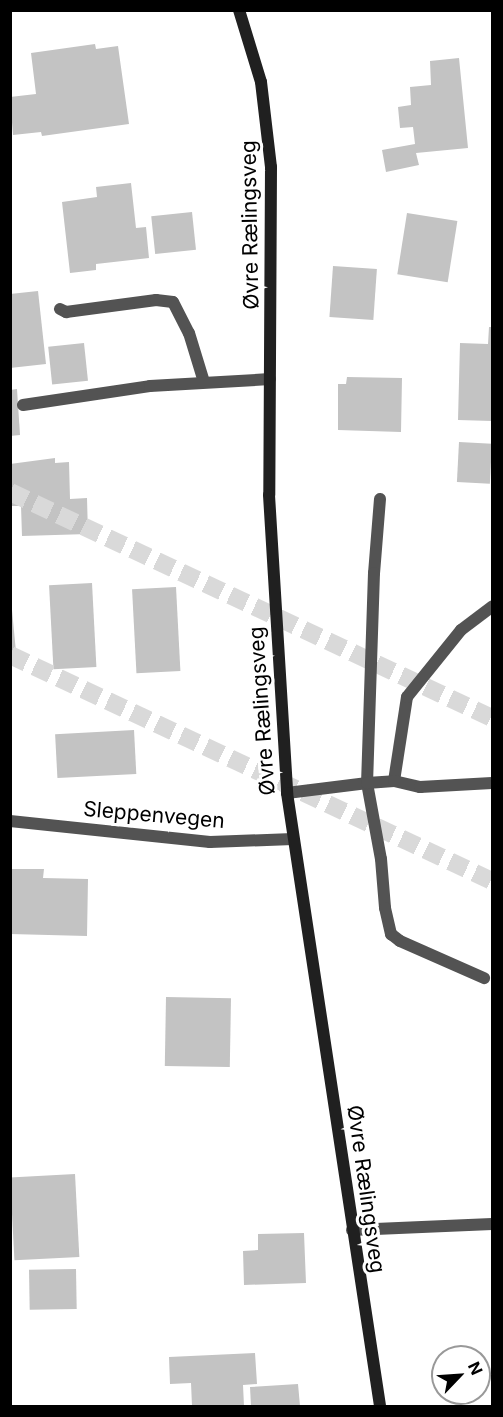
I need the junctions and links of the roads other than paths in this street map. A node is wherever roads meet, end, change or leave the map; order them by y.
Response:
1 (239, 10) edge
2 (60, 309) dead end
3 (270, 379) junction
4 (204, 382) junction
5 (23, 405) dead end
6 (380, 499) dead end
7 (492, 607) edge
8 (394, 781) junction
9 (367, 783) junction
10 (492, 783) edge
11 (287, 793) junction
12 (10, 821) edge
13 (293, 839) junction
14 (484, 978) dead end
15 (492, 1224) edge
16 (352, 1230) junction
17 (380, 1407) edge

1 - 3 main road, Øvre Rælingsveg
2 - 4 street
3 - 4 street
3 - 11 main road, Øvre Rælingsveg
4 - 5 street
6 - 9 street
7 - 8 street
8 - 9 street
8 - 10 street
9 - 11 street
9 - 14 street
11 - 13 main road, Øvre Rælingsveg
12 - 13 street, Sleppenvegen
13 - 16 main road, Øvre Rælingsveg
15 - 16 street
16 - 17 main road, Øvre Rælingsveg

